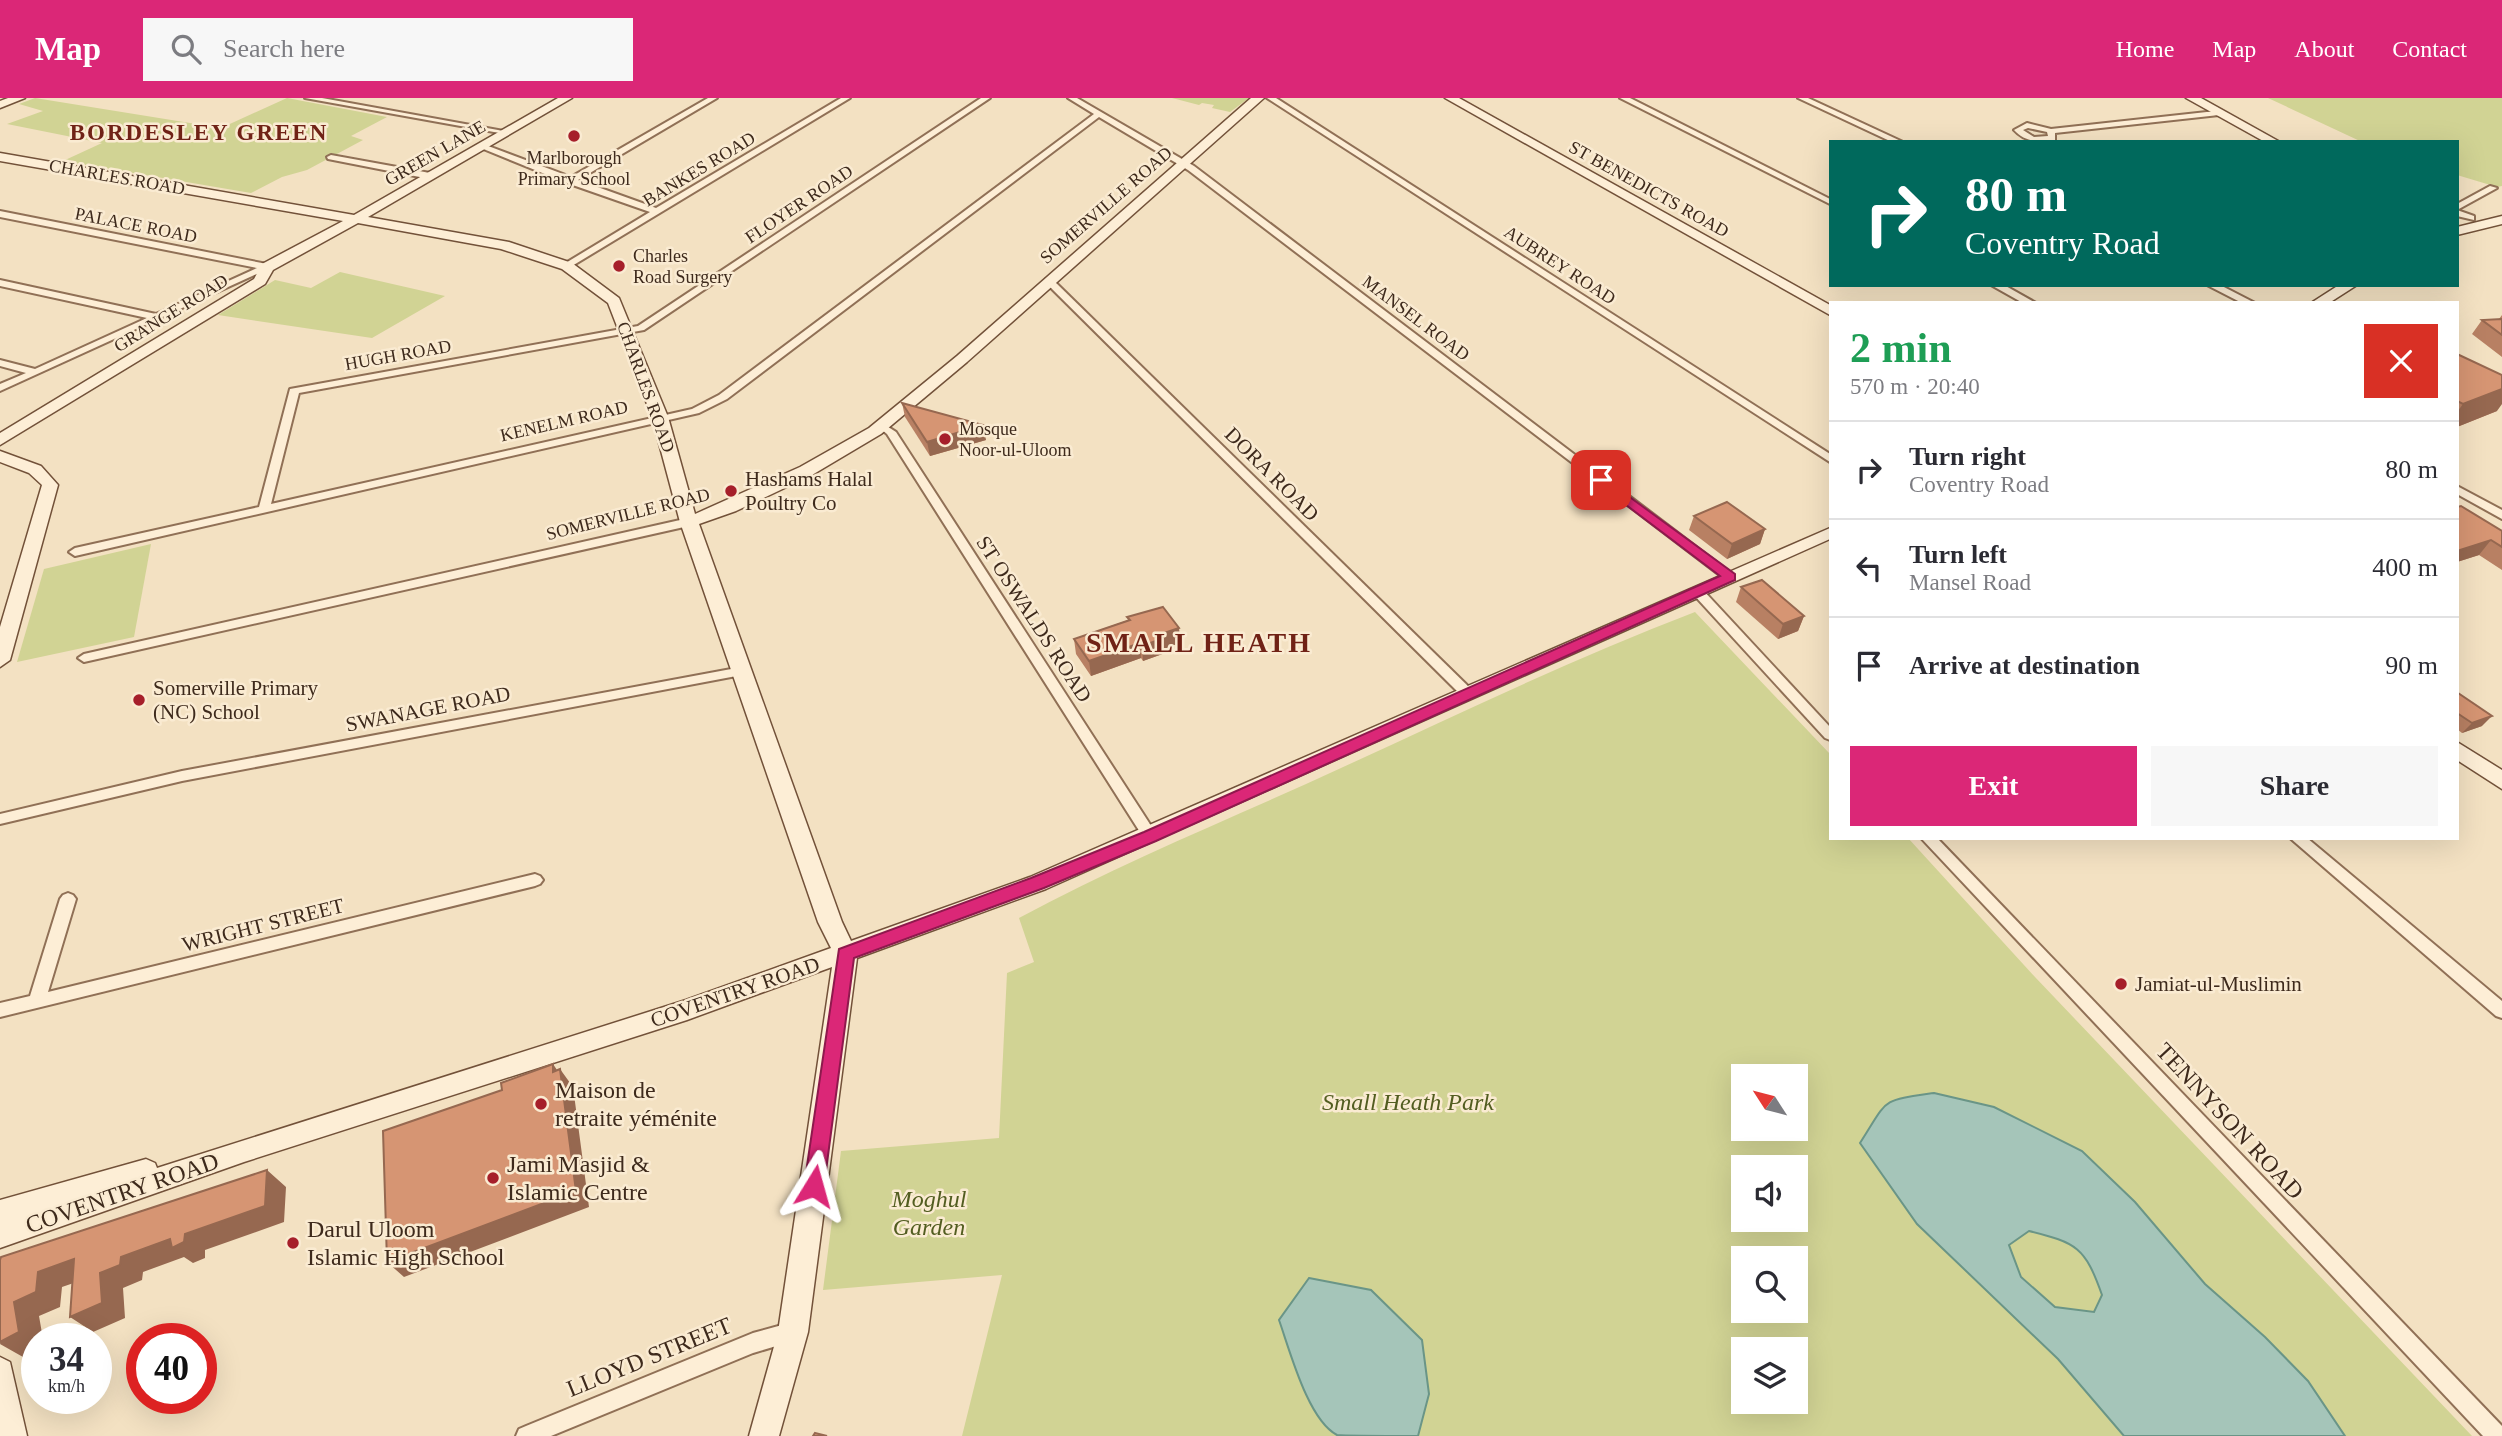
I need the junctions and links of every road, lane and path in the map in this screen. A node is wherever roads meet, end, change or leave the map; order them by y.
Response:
1 (19, 98) edge
2 (309, 98) edge
3 (566, 98) edge
4 (713, 98) edge
5 (846, 98) edge
6 (986, 98) edge
7 (1072, 98) edge
8 (1258, 98) edge
9 (1271, 98) edge
10 (1451, 98) edge
11 (1624, 98) edge
12 (1802, 98) edge
13 (2192, 98) edge
14 (0, 105) edge
15 (2216, 113) junction
16 (1099, 114) junction
17 (2051, 131) dead end
18 (505, 132) junction
19 (1895, 140) edge
20 (2270, 140) edge
21 (481, 146) junction
22 (0, 156) edge
23 (331, 157) dead end
24 (1183, 163) junction
25 (430, 176) junction
26 (570, 181) junction
27 (2493, 188) dead end
28 (1829, 201) edge
29 (2459, 207) edge
30 (658, 212) junction
31 (0, 214) edge
32 (2459, 214) edge
33 (358, 218) junction
34 (2471, 218) dead end
35 (2502, 220) edge
36 (2459, 231) edge
37 (2459, 232) edge
38 (2502, 234) edge
39 (567, 266) junction
40 (267, 267) junction
41 (1049, 281) junction
42 (0, 283) edge
43 (2000, 287) edge
44 (2216, 287) edge
45 (2346, 287) edge
46 (2027, 301) edge
47 (2246, 301) edge
48 (2322, 301) edge
49 (1829, 310) edge
50 (158, 317) junction
51 (627, 332) junction
52 (0, 363) edge
53 (36, 372) junction
54 (0, 388) edge
55 (660, 417) junction
56 (882, 426) junction
57 (0, 440) edge
58 (0, 456) edge
59 (1829, 458) edge
60 (2459, 490) edge
61 (264, 508) junction
62 (2502, 515) edge
63 (689, 522) junction
64 (1829, 533) edge
65 (75, 552) dead end
66 (1730, 577) junction
67 (1698, 592) junction
68 (84, 658) dead end
69 (0, 660) edge
70 (742, 671) junction
71 (1468, 694) junction
72 (1829, 734) edge
73 (2459, 750) edge
74 (2502, 781) edge
75 (0, 819) edge
76 (1150, 836) junction
77 (1930, 840) edge
78 (2299, 840) edge
79 (535, 880) dead end
80 (68, 899) dead end
81 (846, 954) junction
82 (37, 1000) junction
83 (0, 1010) edge
84 (2502, 1011) edge
85 (244, 1150) junction
86 (0, 1213) edge
87 (0, 1234) edge
88 (793, 1332) junction
89 (0, 1372) edge
90 (12, 1436) edge
91 (526, 1436) edge
92 (764, 1436) edge
93 (2497, 1436) edge

1 - 14 street
2 - 18 street
3 - 18 street, GREEN LANE
4 - 26 street
5 - 30 street, BANKES ROAD
6 - 51 street, FLOYER ROAD
7 - 16 street, MANSEL ROAD
8 - 24 street, SOMERVILLE ROAD
9 - 59 street, AUBREY ROAD
10 - 49 street, ST BENEDICTS ROAD
11 - 28 street
12 - 19 street
13 - 15 street
15 - 17 street
15 - 20 street
16 - 24 street, MANSEL ROAD
16 - 55 street, KENELM ROAD
18 - 21 street, GREEN LANE
21 - 25 street, GREEN LANE
21 - 26 street
22 - 33 street, CHARLES ROAD
23 - 25 street
24 - 41 street, SOMERVILLE ROAD
24 - 66 street, MANSEL ROAD
25 - 33 street, GREEN LANE
26 - 30 street
27 - 29 street
30 - 39 street, BANKES ROAD
31 - 40 street, PALACE ROAD
32 - 34 street
33 - 39 street, CHARLES ROAD
33 - 40 street, GRANGE ROAD
35 - 36 street
37 - 38 street
39 - 51 street, CHARLES ROAD
40 - 50 street
40 - 57 street, GRANGE ROAD
41 - 56 street, SOMERVILLE ROAD
41 - 71 street, DORA ROAD
42 - 50 street
43 - 46 street
44 - 47 street
45 - 48 street
50 - 53 street
51 - 55 street, CHARLES ROAD
51 - 61 street, HUGH ROAD
52 - 53 street
53 - 54 street
55 - 61 street, KENELM ROAD
55 - 63 street, CHARLES ROAD
56 - 63 street, SOMERVILLE ROAD
56 - 76 street, ST OSWALDS ROAD
58 - 69 street
60 - 62 street
61 - 65 street, KENELM ROAD
63 - 68 street, SOMERVILLE ROAD
63 - 70 street, CHARLES ROAD
64 - 66 street, COVENTRY ROAD
66 - 67 street, COVENTRY ROAD
67 - 71 street, COVENTRY ROAD
67 - 72 street
70 - 75 street, SWANAGE ROAD
70 - 81 street, CHARLES ROAD
71 - 76 street, COVENTRY ROAD
73 - 74 street
76 - 81 street, COVENTRY ROAD
77 - 93 street, TENNYSON ROAD
78 - 84 street
79 - 82 street, WRIGHT STREET
80 - 82 street
81 - 85 street, COVENTRY ROAD
81 - 88 street
82 - 83 street, WRIGHT STREET
85 - 86 street, COVENTRY ROAD
85 - 87 street, COVENTRY ROAD
88 - 91 street, LLOYD STREET
88 - 92 street
89 - 90 street

